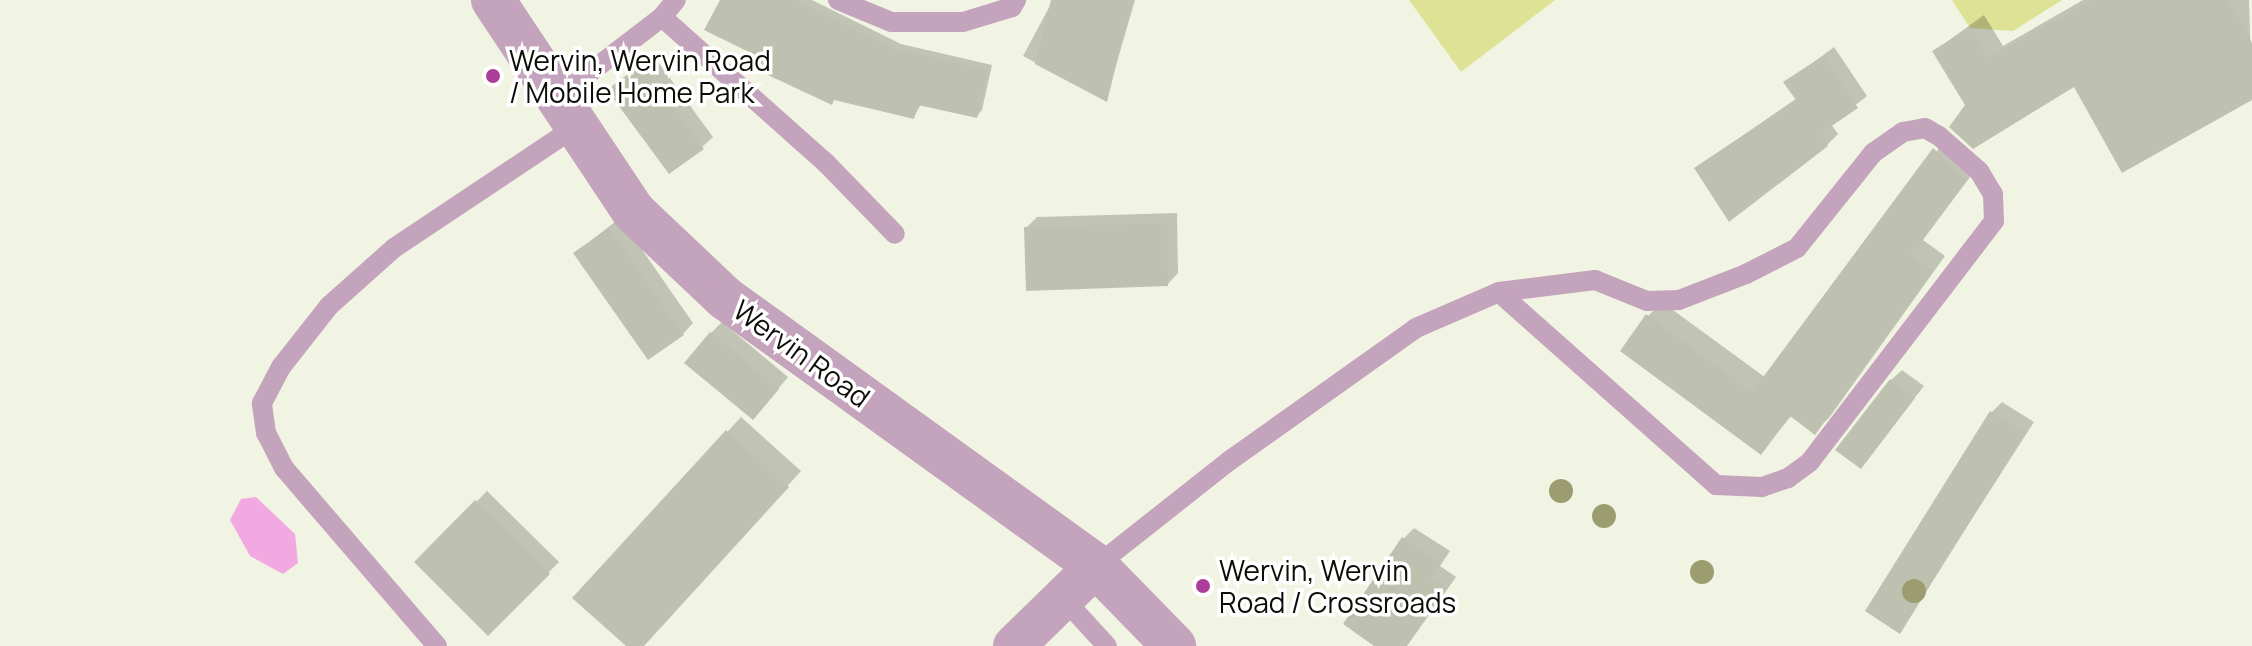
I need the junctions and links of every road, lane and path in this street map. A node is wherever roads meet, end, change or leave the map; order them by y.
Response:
1 (493, 0) edge
2 (676, 0) edge
3 (838, 0) edge
4 (1016, 0) edge
5 (662, 17) junction
6 (567, 112) junction
7 (895, 234) dead end
8 (1499, 292) junction
9 (1096, 566) junction
10 (1063, 598) junction
11 (437, 646) edge
12 (1014, 646) edge
13 (1107, 646) edge
14 (1174, 646) edge

1 - 6 street, Wervin Road
2 - 5 lane
3 - 4 lane
5 - 6 lane
5 - 7 lane
6 - 9 street, Wervin Road
6 - 11 lane
8 - 8 lane
8 - 9 lane
9 - 10 street
9 - 14 street, Wervin Road
10 - 12 street
10 - 13 lane

